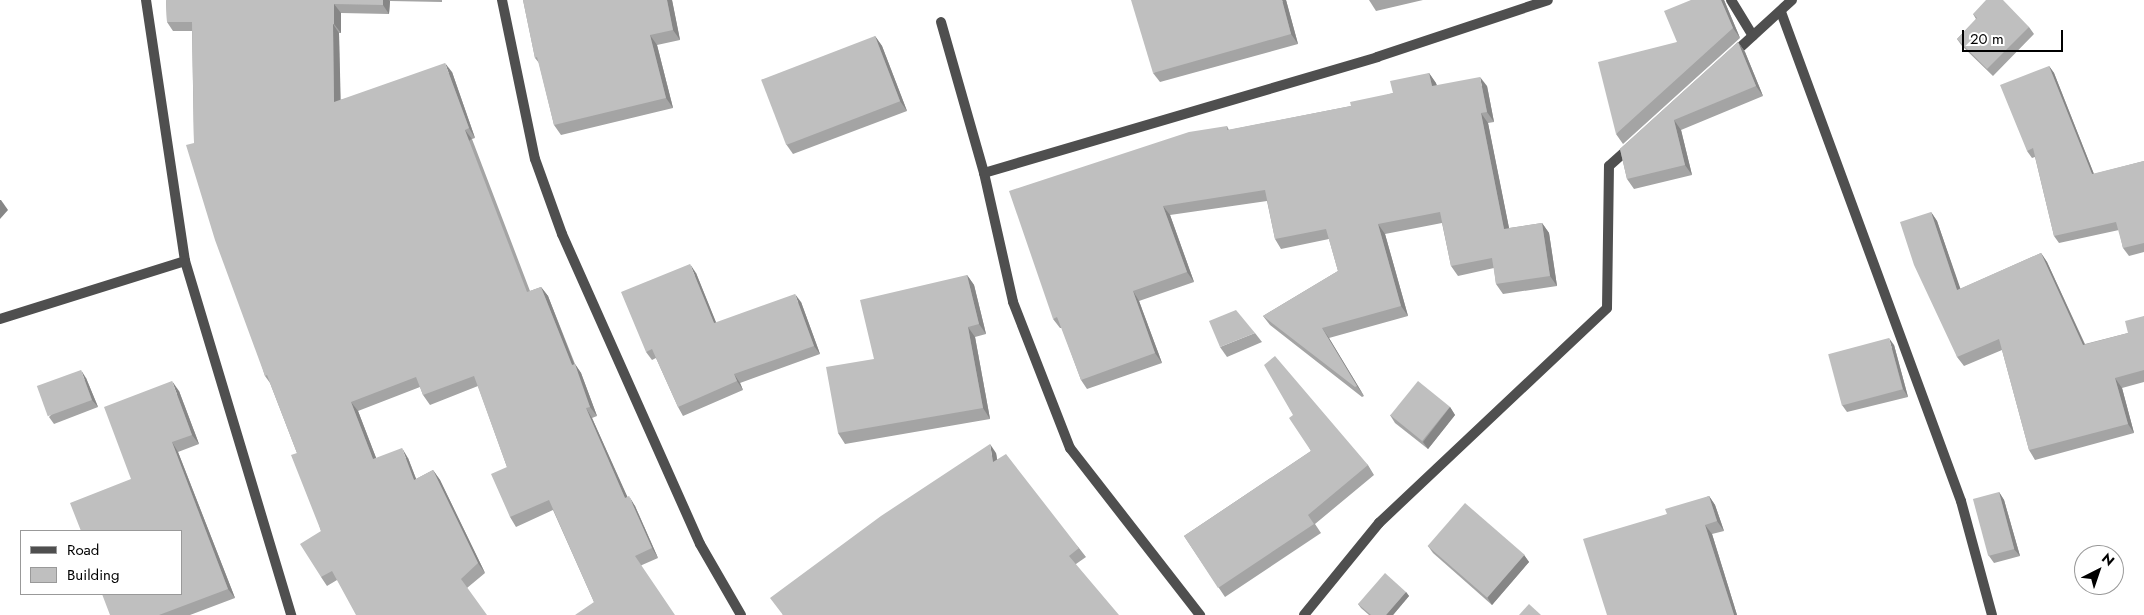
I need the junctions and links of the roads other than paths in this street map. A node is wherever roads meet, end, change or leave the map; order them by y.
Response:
1 (146, 0) edge
2 (502, 0) edge
3 (1548, 0) edge
4 (1731, 0) edge
5 (1792, 0) edge
6 (1781, 12) junction
7 (941, 22) dead end
8 (1753, 36) junction
9 (1724, 62) edge
10 (1638, 140) edge
11 (984, 173) junction
12 (185, 261) junction
13 (0, 319) edge
14 (291, 615) edge
15 (741, 615) edge
16 (1200, 615) edge
17 (1304, 615) edge
18 (1992, 615) edge

1 - 12 street
2 - 15 street
3 - 11 street
4 - 8 street
5 - 6 street
6 - 8 street
6 - 18 street
7 - 11 street
8 - 9 street
10 - 17 street
11 - 16 street
12 - 13 street
12 - 14 street

